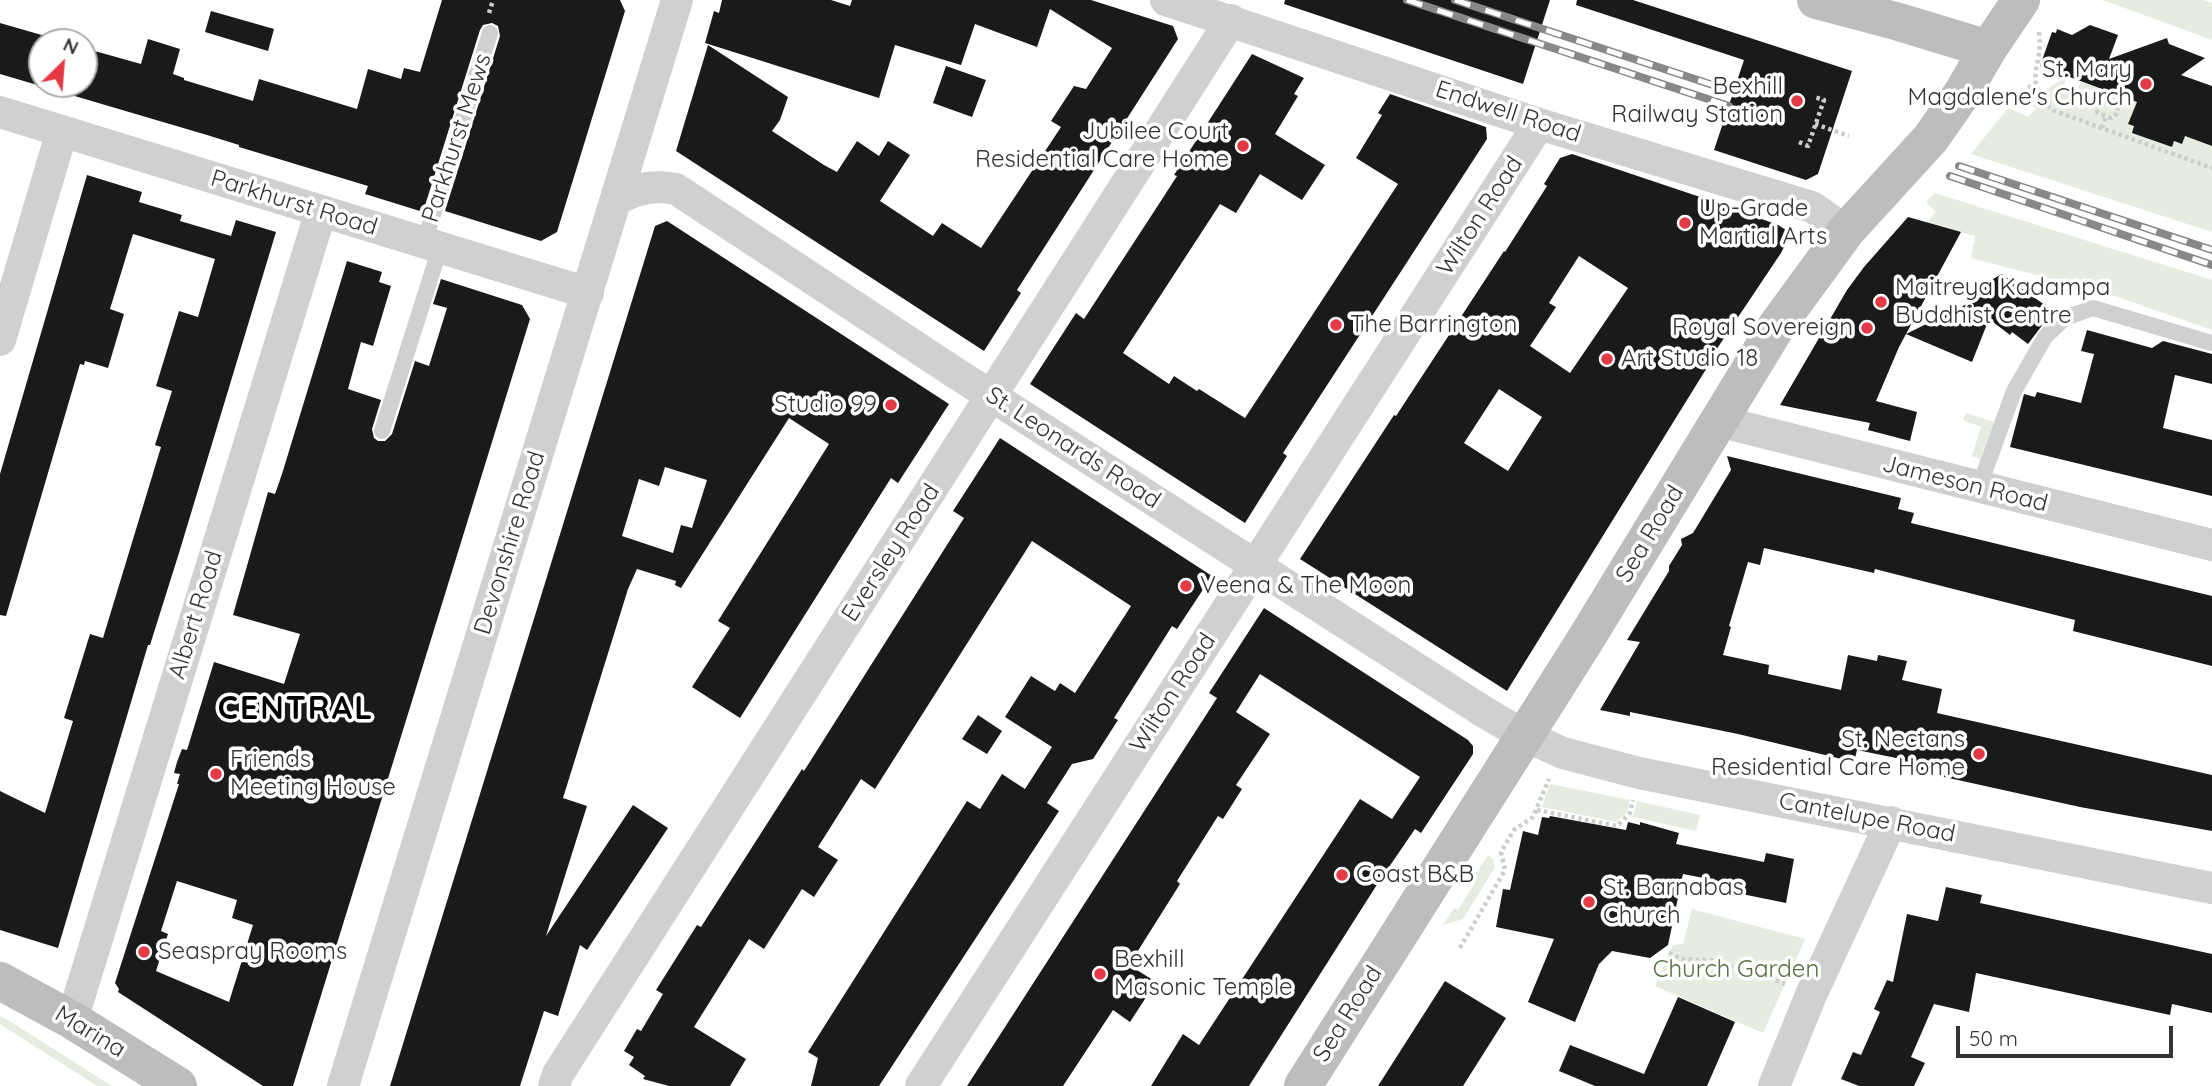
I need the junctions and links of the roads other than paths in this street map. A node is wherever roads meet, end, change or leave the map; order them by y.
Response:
1 (677, 0) edge
2 (1166, 0) edge
3 (1816, 0) edge
4 (2021, 0) edge
5 (1231, 20) junction
6 (490, 33) dead end
7 (1988, 49) junction
8 (0, 112) edge
9 (1539, 124) junction
10 (61, 131) junction
11 (617, 199) junction
12 (321, 211) junction
13 (1846, 231) junction
14 (432, 245) junction
15 (588, 293) junction
16 (0, 340) edge
17 (2212, 343) edge
18 (991, 395) junction
19 (1718, 421) junction
20 (382, 431) dead end
21 (1979, 488) junction
22 (2212, 545) edge
23 (1254, 566) junction
24 (1525, 736) junction
25 (1891, 822) junction
26 (2212, 888) edge
27 (0, 981) edge
28 (72, 1020) junction
29 (178, 1086) edge
30 (343, 1086) edge
31 (554, 1086) edge
32 (921, 1086) edge
33 (1303, 1086) edge
34 (1774, 1086) edge

1 - 11 street, Devonshire Road
2 - 5 street, Endwell Road
3 - 7 main road
4 - 7 main road, Sea Road
5 - 9 street, Endwell Road
5 - 18 street, Eversley Road
6 - 14 lane, Parkhurst Mews
7 - 13 main road, Sea Road
8 - 10 street, Parkhurst Road
9 - 13 street, Endwell Road
9 - 23 street, Wilton Road
10 - 12 street, Parkhurst Road
10 - 16 street
11 - 15 street, Devonshire Road
11 - 18 street, St. Leonards Road
12 - 14 street, Parkhurst Road
12 - 28 street, Albert Road
13 - 19 main road, Sea Road
14 - 15 street, Parkhurst Road
14 - 20 lane, Parkhurst Mews
15 - 30 street, Devonshire Road
17 - 21 lane
18 - 23 street, St. Leonards Road
18 - 31 street, Eversley Road
19 - 21 street, Jameson Road
19 - 24 main road, Sea Road
21 - 22 street, Jameson Road
23 - 24 street, St. Leonards Road
23 - 32 street, Wilton Road
24 - 25 street, Cantelupe Road
24 - 33 main road, Sea Road
25 - 26 street, Cantelupe Road
25 - 34 street
27 - 28 main road, Marina
28 - 29 main road, Marina

